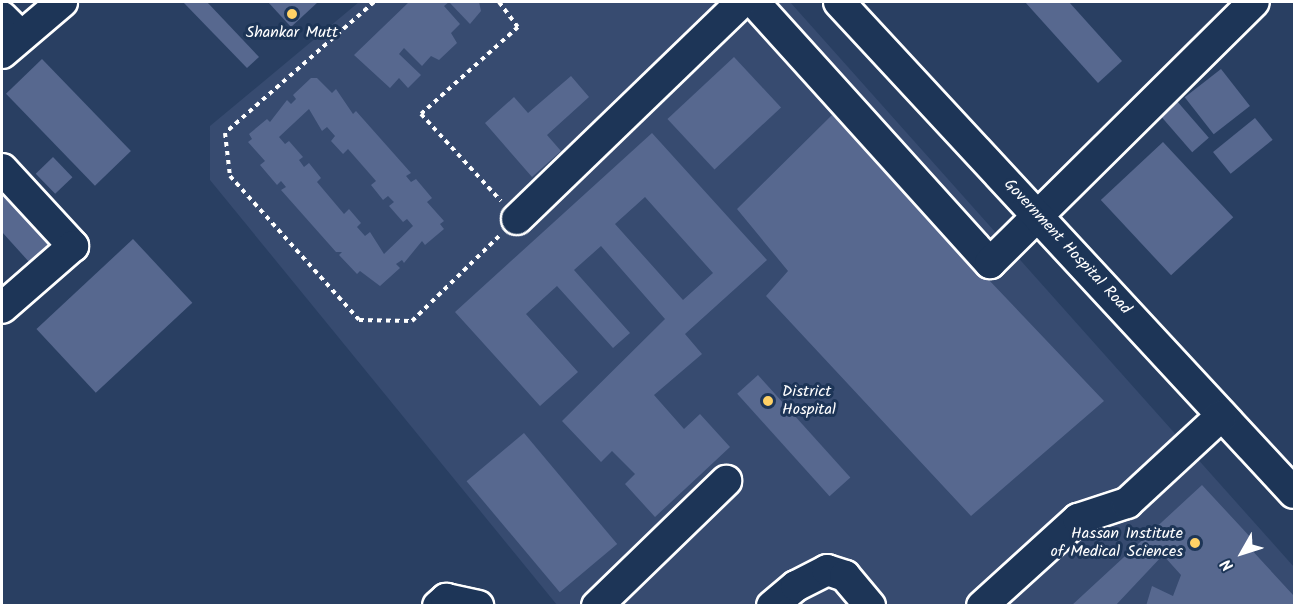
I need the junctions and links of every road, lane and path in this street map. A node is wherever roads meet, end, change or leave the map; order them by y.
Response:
1 (62, 2) edge
2 (374, 2) edge
3 (499, 2) edge
4 (742, 2) edge
5 (754, 2) edge
6 (839, 2) edge
7 (1254, 2) edge
8 (8, 35) edge
9 (2, 169) edge
10 (1038, 212) junction
11 (517, 219) junction
12 (2, 308) edge
13 (1222, 415) junction
14 (726, 481) dead end
15 (1294, 493) edge
16 (438, 606) edge
17 (478, 606) edge
18 (597, 606) edge
19 (772, 606) edge
20 (870, 606) edge
21 (982, 606) edge

1 - 8 street
2 - 11 path
3 - 11 path
4 - 11 street
5 - 10 street
6 - 10 street, Government Hospital Road
7 - 10 street
9 - 12 street
10 - 13 street, Government Hospital Road
13 - 15 street, Government Hospital Road
13 - 21 street
14 - 18 street
16 - 17 street
19 - 20 street

